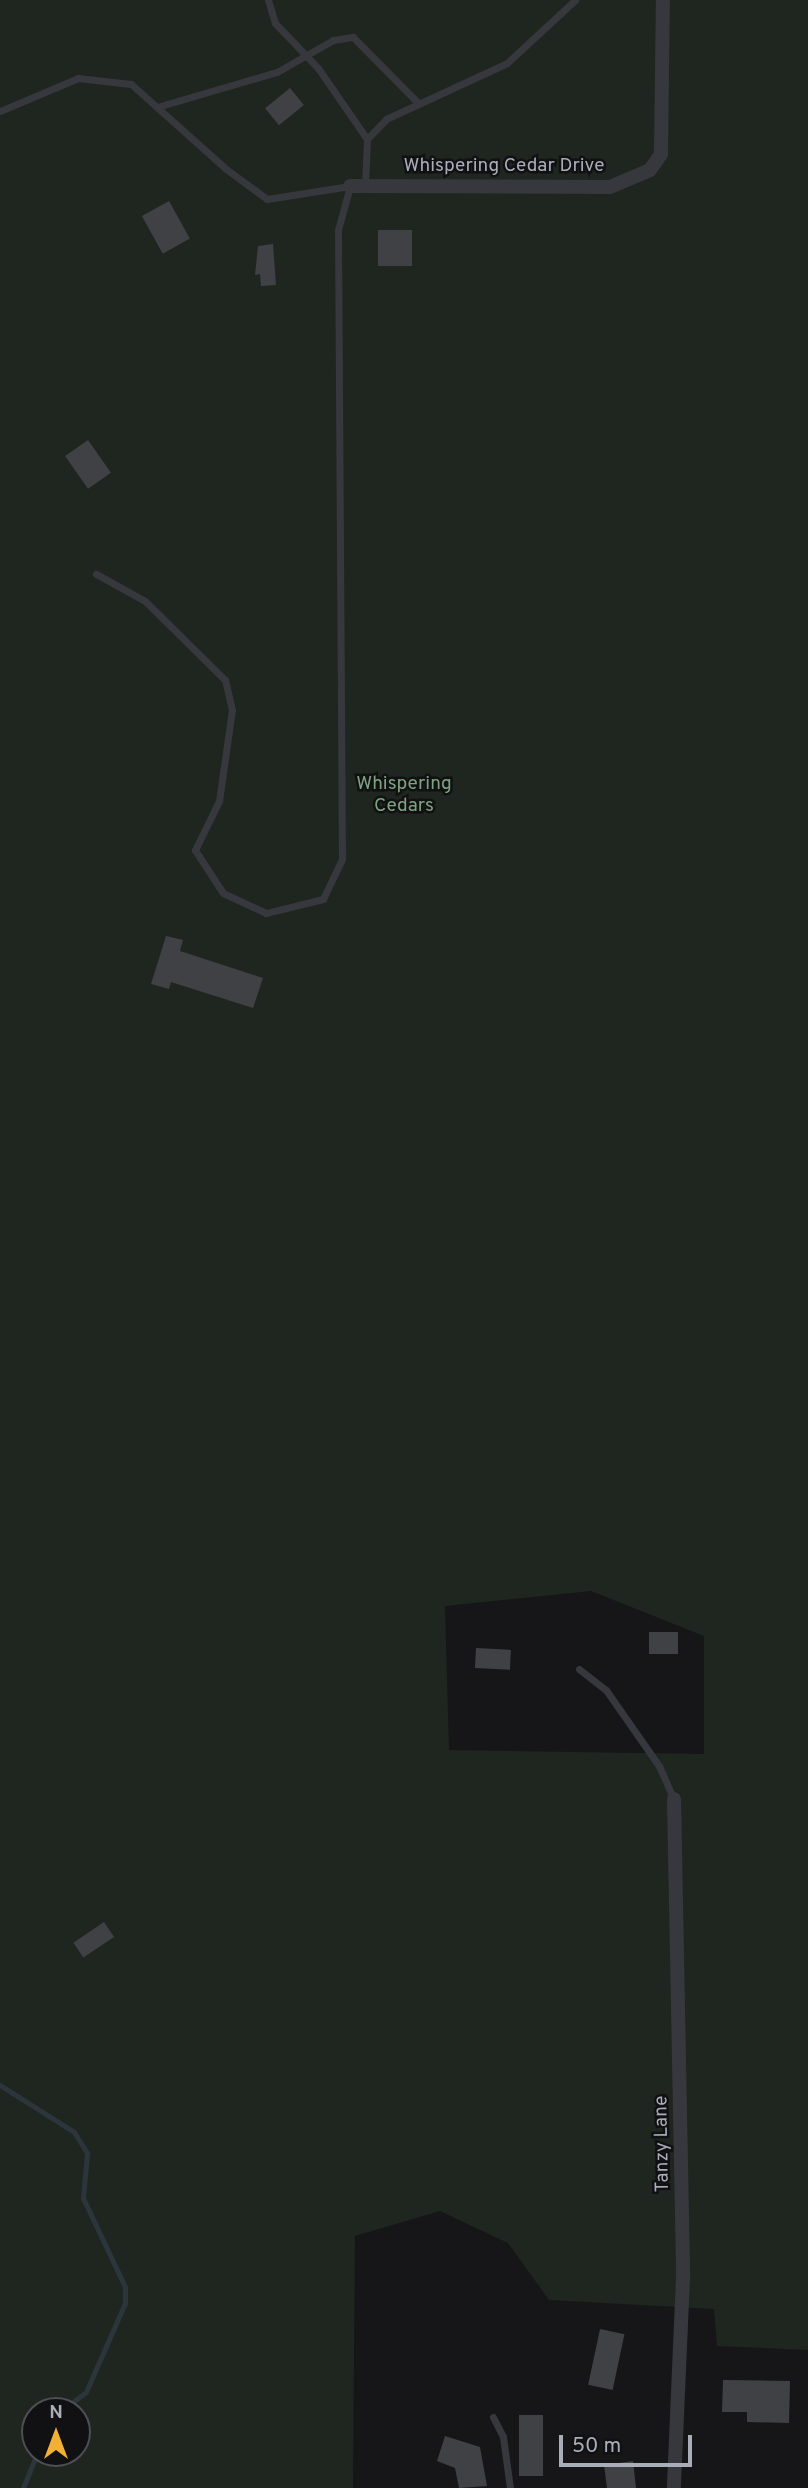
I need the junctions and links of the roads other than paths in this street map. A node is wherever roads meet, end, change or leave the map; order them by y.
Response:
1 (268, 0) edge
2 (575, 0) edge
3 (663, 0) edge
4 (305, 56) junction
5 (418, 103) junction
6 (157, 107) junction
7 (0, 111) edge
8 (366, 139) junction
9 (357, 186) junction
10 (96, 574) dead end
11 (579, 1668) dead end
12 (674, 1799) joint
13 (494, 2417) dead end
14 (510, 2488) edge
15 (674, 2488) edge

1 - 4 lane
2 - 5 lane
3 - 9 street, Whispering Cedar Drive
4 - 5 lane
4 - 6 lane
4 - 8 lane
5 - 8 lane
6 - 7 lane
6 - 9 lane
8 - 9 lane
9 - 10 lane
11 - 12 lane
12 - 15 street, Tanzy Lane
13 - 14 lane

